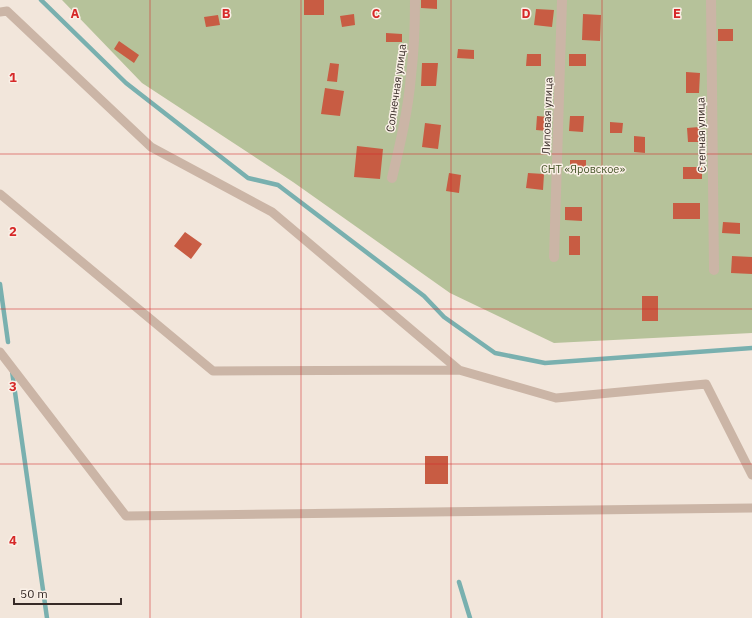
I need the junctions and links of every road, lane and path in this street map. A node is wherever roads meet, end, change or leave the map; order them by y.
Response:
1 (415, 0) edge
2 (562, 0) edge
3 (711, 0) edge
4 (0, 12) edge
5 (392, 178) dead end
6 (0, 194) edge
7 (554, 257) dead end
8 (714, 270) dead end
9 (0, 352) edge
10 (459, 370) junction
11 (752, 475) edge
12 (752, 508) edge

1 - 5 street, Солнечная улица
2 - 7 street, Липовая улица
3 - 8 street, Степная улица
4 - 10 lane
6 - 10 lane
9 - 12 lane
10 - 11 lane

